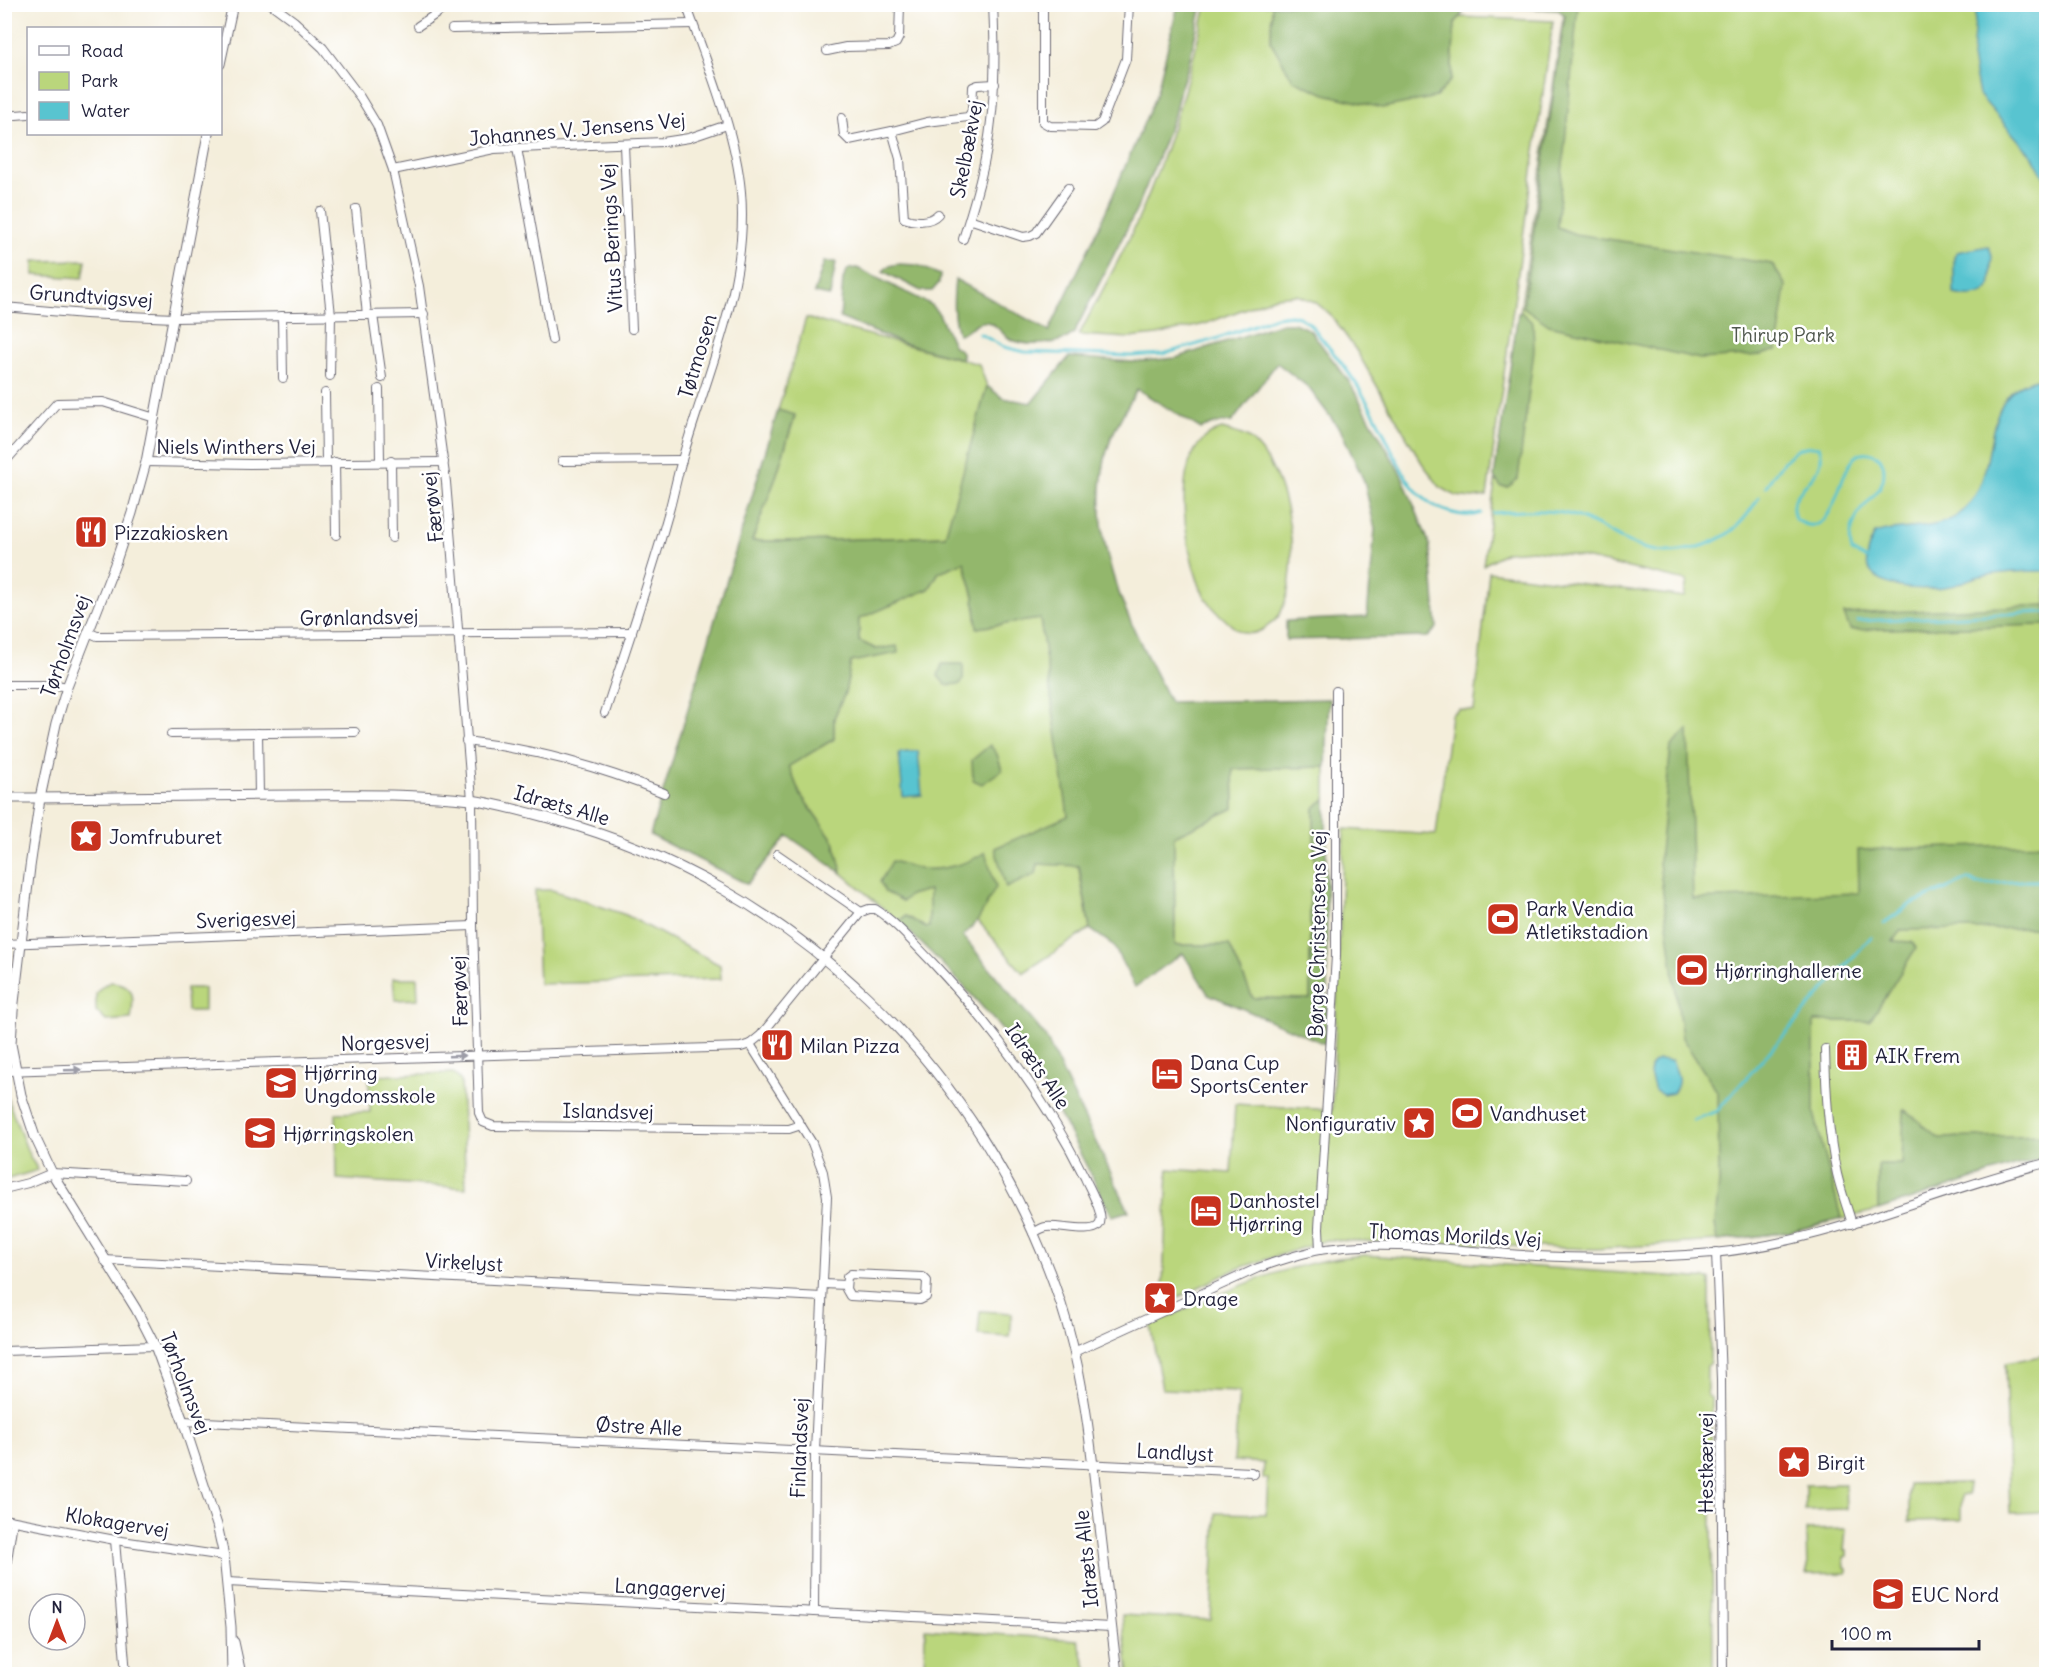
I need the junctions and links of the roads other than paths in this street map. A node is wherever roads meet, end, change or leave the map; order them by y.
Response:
1 (233, 4) edge
2 (271, 4) edge
3 (451, 4) edge
4 (687, 4) edge
5 (900, 4) edge
6 (993, 4) edge
7 (1043, 4) edge
8 (1129, 4) edge
9 (693, 24) junction
10 (418, 26) dead end
11 (452, 28) dead end
12 (827, 51) dead end
13 (222, 55) edge
14 (994, 84) junction
15 (27, 114) edge
16 (4, 116) edge
17 (842, 118) dead end
18 (727, 125) junction
19 (892, 131) junction
20 (208, 135) edge
21 (624, 145) junction
22 (517, 148) junction
23 (393, 170) junction
24 (1068, 188) dead end
25 (356, 209) dead end
26 (321, 211) dead end
27 (938, 214) dead end
28 (969, 219) junction
29 (963, 239) dead end
30 (4, 266) edge
31 (5, 307) edge
32 (424, 314) junction
33 (331, 315) junction
34 (370, 315) junction
35 (282, 316) junction
36 (174, 318) junction
37 (632, 329) dead end
38 (552, 340) dead end
39 (330, 376) dead end
40 (283, 378) dead end
41 (382, 378) dead end
42 (379, 390) dead end
43 (325, 393) dead end
44 (154, 417) junction
45 (682, 460) junction
46 (380, 461) junction
47 (391, 461) junction
48 (562, 461) dead end
49 (146, 462) junction
50 (326, 462) junction
51 (335, 462) junction
52 (444, 462) junction
53 (4, 463) edge
54 (336, 535) dead end
55 (392, 538) dead end
56 (88, 632) junction
57 (459, 632) junction
58 (632, 632) junction
59 (4, 685) edge
60 (67, 687) junction
61 (1336, 691) dead end
62 (605, 713) dead end
63 (355, 732) dead end
64 (258, 733) junction
65 (171, 734) dead end
66 (466, 741) junction
67 (664, 793) dead end
68 (259, 795) junction
69 (4, 798) edge
70 (40, 798) junction
71 (472, 801) junction
72 (777, 854) dead end
73 (861, 912) junction
74 (473, 926) junction
75 (4, 944) edge
76 (20, 944) junction
77 (824, 957) junction
78 (750, 1044) junction
79 (1825, 1049) dead end
80 (478, 1055) junction
81 (10, 1071) edge
82 (801, 1125) junction
83 (2046, 1163) edge
84 (52, 1173) junction
85 (186, 1181) dead end
86 (4, 1189) edge
87 (1852, 1224) junction
88 (1033, 1233) junction
89 (1320, 1250) junction
90 (1716, 1252) junction
91 (104, 1260) junction
92 (823, 1284) junction
93 (846, 1285) junction
94 (822, 1297) junction
95 (155, 1346) junction
96 (4, 1351) edge
97 (1074, 1352) junction
98 (183, 1421) junction
99 (815, 1451) junction
100 (1093, 1465) junction
101 (1254, 1474) dead end
102 (9, 1520) edge
103 (115, 1540) junction
104 (224, 1556) junction
105 (4, 1580) edge
106 (227, 1582) junction
107 (814, 1612) junction
108 (231, 1627) junction
109 (1112, 1627) junction
110 (126, 1674) edge
111 (232, 1674) edge
112 (241, 1674) edge
113 (1118, 1674) edge
114 (1723, 1674) edge

1 - 13 street
2 - 23 street, Færøvej
3 - 10 street
4 - 9 street, Tøtmosen
5 - 12 street
6 - 14 street, Skelbækvej
7 - 8 street
9 - 11 street
9 - 18 street, Tøtmosen
14 - 19 street, Skelbækvej
14 - 28 street, Skelbækvej
15 - 16 street
17 - 19 street, Skelbækvej
18 - 21 street, Johannes V. Jensens Vej
18 - 45 street, Tøtmosen
19 - 27 street, Skelbækvej
20 - 36 street, Tørholmsvej
21 - 22 street, Johannes V. Jensens Vej
21 - 37 street, Vitus Berings Vej
22 - 23 street, Johannes V. Jensens Vej
22 - 38 street
23 - 32 street, Færøvej
24 - 28 street, Skelbækvej
25 - 34 street
26 - 33 street
28 - 29 street, Skelbækvej
30 - 31 street, Grundtvigsvej
31 - 36 street, Grundtvigsvej
32 - 34 street, Grundtvigsvej
32 - 52 street, Færøvej
33 - 34 street, Grundtvigsvej
33 - 35 street, Grundtvigsvej
33 - 39 street
34 - 41 street
35 - 36 street, Grundtvigsvej
35 - 40 street
36 - 44 street, Tørholmsvej
42 - 46 street
43 - 50 street, Niels Winthers Vej
44 - 49 street, Tørholmsvej
44 - 53 street
45 - 48 street
45 - 58 street, Tøtmosen
46 - 47 street, Niels Winthers Vej
46 - 51 street, Niels Winthers Vej
47 - 52 street, Niels Winthers Vej
47 - 55 street
49 - 50 street, Niels Winthers Vej
49 - 56 street, Tørholmsvej
50 - 51 street, Niels Winthers Vej
51 - 54 street, Niels Winthers Vej
52 - 57 street, Færøvej
56 - 57 street, Grønlandsvej
56 - 60 street, Tørholmsvej
57 - 58 street, Grønlandsvej
57 - 66 street, Færøvej
58 - 62 street, Tøtmosen
59 - 60 street
60 - 70 street, Tørholmsvej
61 - 89 street, Børge Christensens Vej
63 - 64 street
64 - 65 street
64 - 68 street
66 - 67 street
66 - 71 street, Færøvej
68 - 70 street, Idræts Alle
68 - 71 street, Idræts Alle
69 - 70 street, Idræts Alle
70 - 76 street, Tørholmsvej
71 - 74 street, Færøvej
71 - 77 street, Idræts Alle
72 - 73 street, Idræts Alle
73 - 77 street
73 - 88 street, Idræts Alle
74 - 76 street, Sverigesvej
74 - 80 street, Færøvej
75 - 76 street, Sverigesvej
76 - 81 street, Tørholmsvej
77 - 78 street
77 - 88 street, Idræts Alle
78 - 80 street, Norgesvej
78 - 82 street, Finlandsvej
79 - 87 street
81 -> 80 street, Norgesvej
80 - 82 street, Islandsvej
81 - 84 street, Tørholmsvej
82 - 92 street, Finlandsvej
83 - 87 street, Thomas Morilds Vej
84 - 85 street
84 - 86 street
84 - 91 street, Tørholmsvej
87 - 90 street, Thomas Morilds Vej
88 - 97 street, Idræts Alle
89 - 90 street, Thomas Morilds Vej
89 - 97 street, Thomas Morilds Vej
90 - 114 street, Hestkærvej
91 - 94 street, Virkelyst
91 - 95 street, Tørholmsvej
92 - 93 street
92 - 94 street, Finlandsvej
93 - 93 street
94 - 99 street, Finlandsvej
95 - 96 street
95 - 98 street, Tørholmsvej
97 - 100 street, Idræts Alle
98 - 99 street, Østre Alle
98 - 104 street, Tørholmsvej
99 - 100 street, Østre Alle
99 - 107 street, Finlandsvej
100 - 101 street, Landlyst
100 - 109 street, Idræts Alle
102 - 103 street, Klokagervej
102 - 105 street
103 - 104 street, Klokagervej
103 - 110 street
104 - 106 street, Tørholmsvej
106 - 107 street, Langagervej
106 - 108 street, Tørholmsvej
107 - 109 street, Langagervej
108 - 111 street, Tørholmsvej
108 - 112 street, Tørholmsvej
109 - 113 street, Idræts Alle

